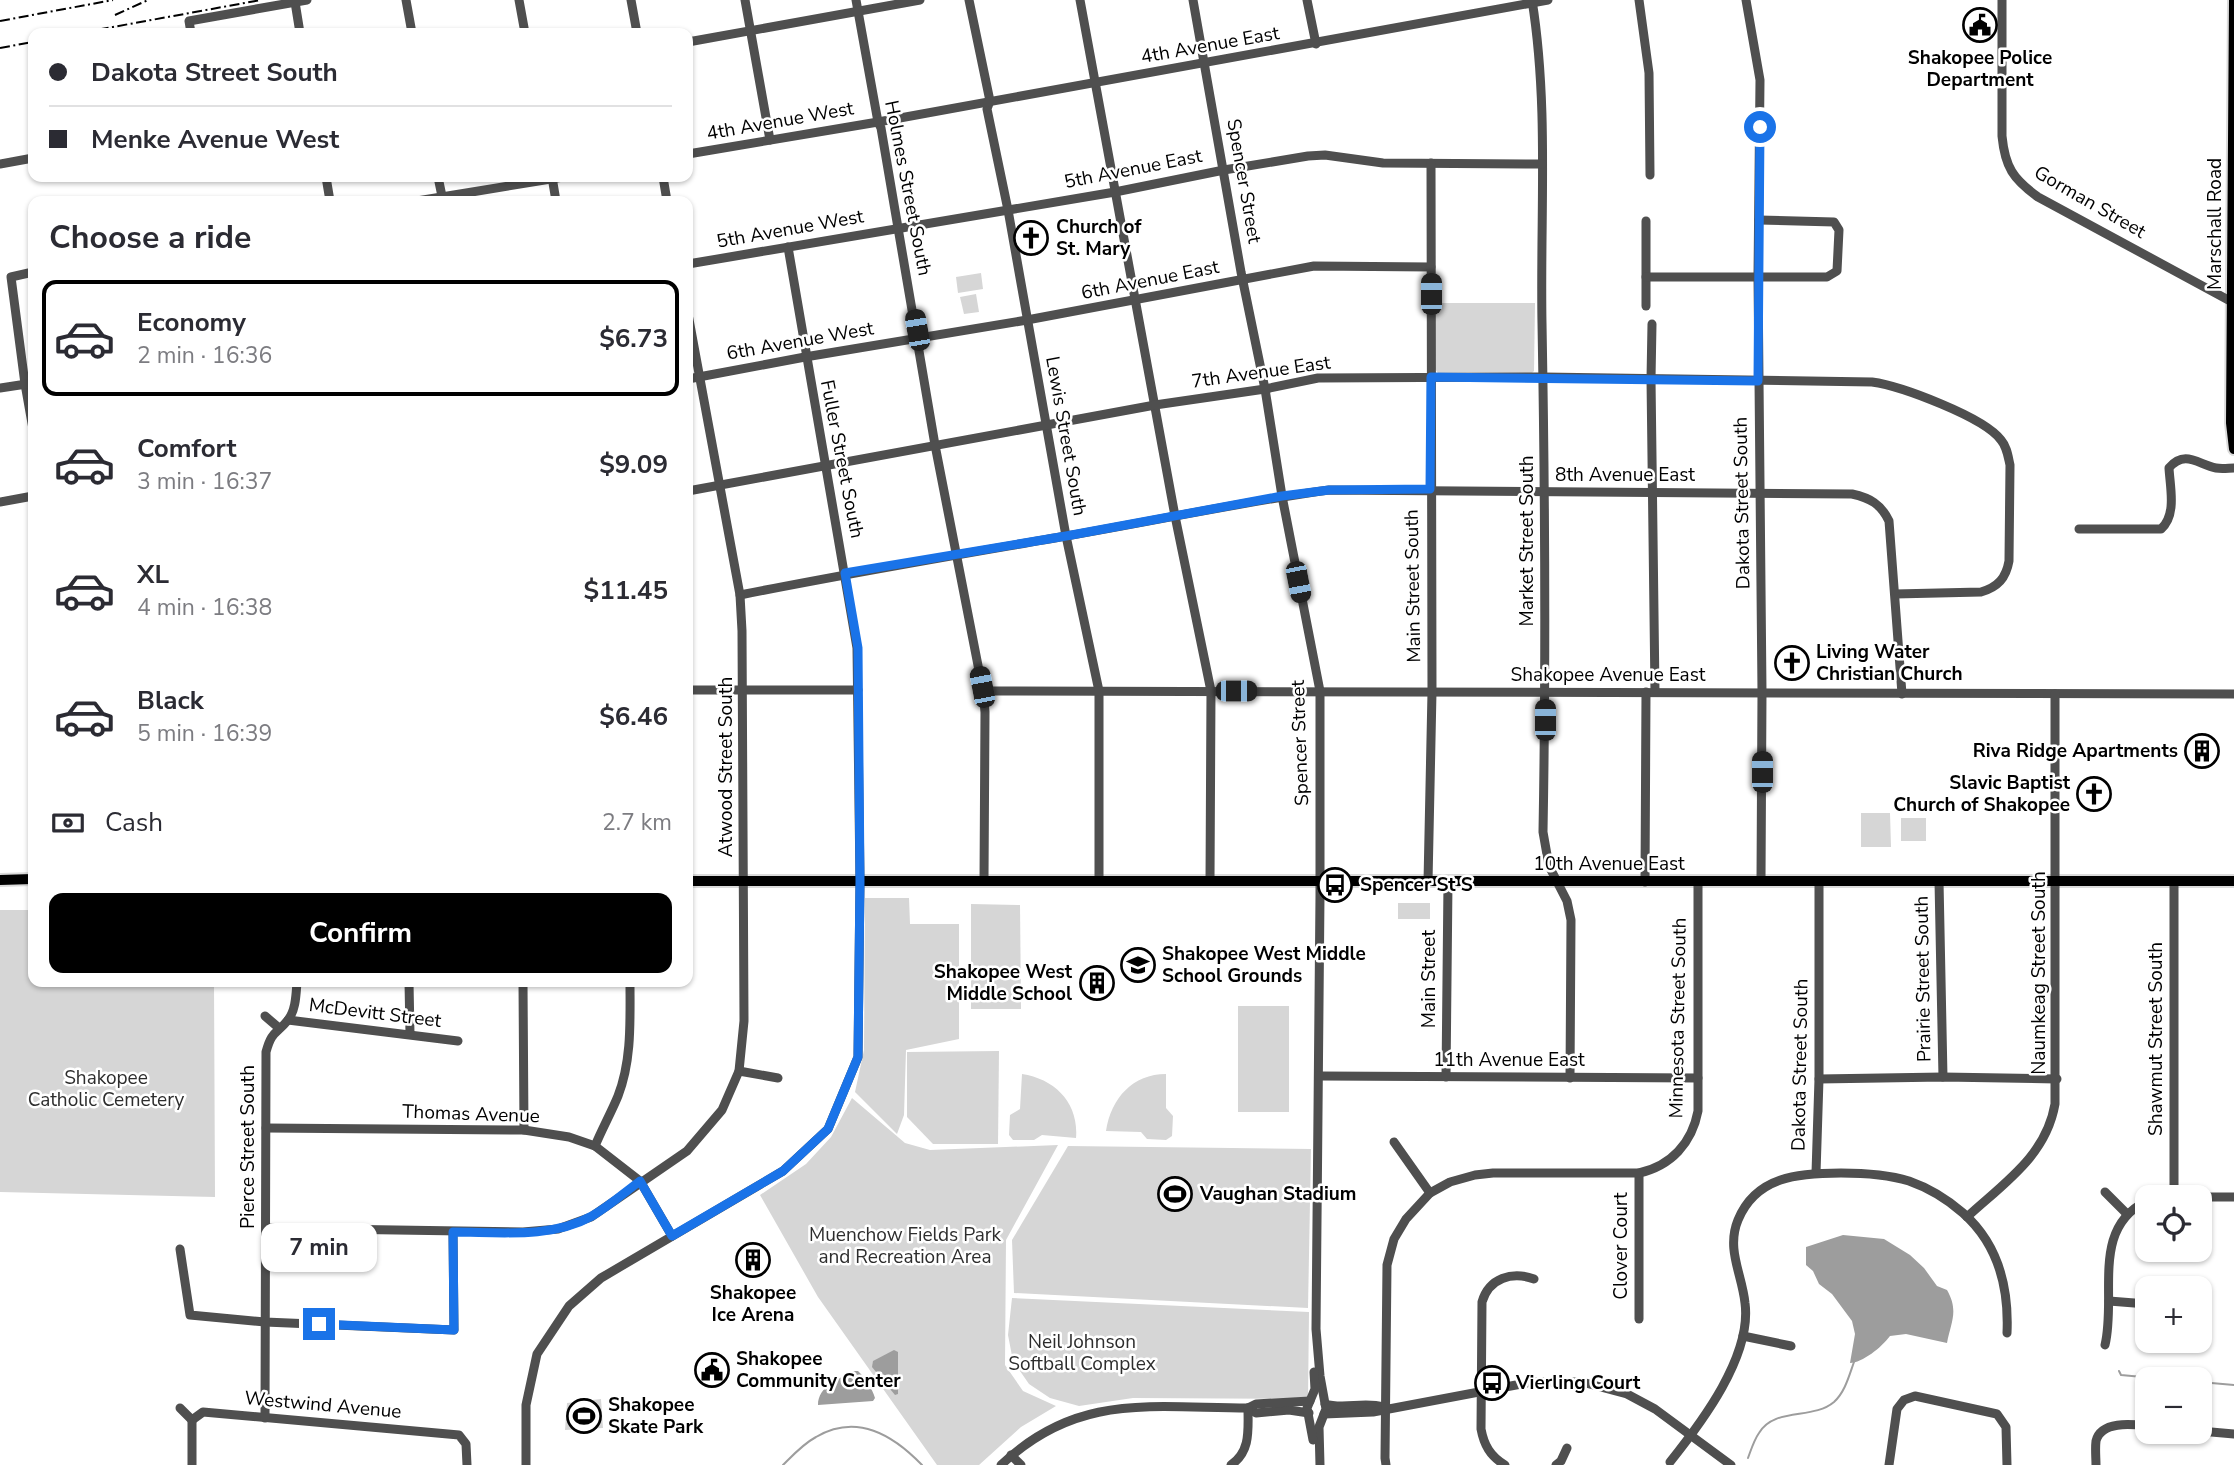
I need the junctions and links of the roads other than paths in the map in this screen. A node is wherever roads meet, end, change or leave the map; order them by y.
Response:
1 (307, 0) edge
2 (406, 0) edge
3 (519, 0) edge
4 (631, 0) edge
5 (744, 0) edge
6 (856, 0) edge
7 (920, 0) edge
8 (969, 0) edge
9 (1080, 0) edge
10 (1193, 0) edge
11 (1307, 0) edge
12 (1548, 0) edge
13 (1639, 0) edge
14 (1746, 0) edge
15 (2002, 0) edge
16 (2234, 0) edge
17 (1532, 1) edge
18 (295, 2) junction
19 (858, 13) junction
20 (190, 28) edge
21 (299, 28) edge
22 (411, 28) edge
23 (524, 28) edge
24 (636, 28) edge
25 (751, 32) junction
26 (693, 41) edge
27 (1316, 44) junction
28 (1203, 64) junction
29 (1097, 83) junction
30 (990, 101) junction
31 (878, 122) junction
32 (770, 140) junction
33 (693, 154) edge
34 (28, 159) edge
35 (1431, 163) junction
36 (0, 164) edge
37 (1542, 164) junction
38 (1224, 170) junction
39 (1650, 175) dead end
40 (531, 182) edge
41 (1115, 192) junction
42 (458, 196) edge
43 (1008, 210) junction
44 (1759, 220) junction
45 (1646, 221) dead end
46 (898, 227) junction
47 (788, 247) junction
48 (693, 263) edge
49 (1431, 267) junction
50 (28, 273) edge
51 (1758, 276) junction
52 (1646, 277) junction
53 (1243, 280) junction
54 (1136, 300) junction
55 (2233, 303) edge
56 (1646, 306) dead end
57 (1027, 320) junction
58 (1652, 324) dead end
59 (918, 337) junction
60 (693, 343) edge
61 (805, 356) junction
62 (699, 377) junction
63 (1431, 377) junction
64 (1544, 377) junction
65 (28, 378) edge
66 (693, 378) edge
67 (1651, 379) junction
68 (1758, 381) junction
69 (28, 384) edge
70 (0, 388) edge
71 (1265, 389) junction
72 (1155, 405) junction
73 (1046, 426) junction
74 (935, 445) junction
75 (2234, 449) edge
76 (825, 467) junction
77 (2234, 468) edge
78 (719, 486) junction
79 (1430, 489) junction
80 (693, 490) edge
81 (1544, 492) junction
82 (1652, 492) junction
83 (1759, 494) junction
84 (1282, 496) junction
85 (28, 497) edge
86 (0, 502) edge
87 (1175, 516) junction
88 (2080, 529) dead end
89 (1066, 536) junction
90 (957, 554) junction
91 (845, 573) junction
92 (1895, 594) junction
93 (740, 595) junction
94 (693, 690) edge
95 (744, 690) junction
96 (858, 690) junction
97 (983, 691) junction
98 (1099, 691) junction
99 (1212, 691) junction
100 (1320, 691) junction
101 (1432, 692) junction
102 (1545, 692) junction
103 (1650, 692) junction
104 (1762, 692) junction
105 (1902, 694) junction
106 (2055, 694) junction
107 (2234, 694) edge
108 (28, 879) edge
109 (0, 880) edge
110 (693, 881) edge
111 (744, 881) junction
112 (860, 881) junction
113 (984, 881) junction
114 (1099, 881) junction
115 (1210, 881) junction
116 (1761, 881) junction
117 (1819, 881) junction
118 (1939, 881) junction
119 (2174, 881) junction
120 (2234, 881) edge
121 (1320, 882) junction
122 (1428, 882) junction
123 (1448, 882) junction
124 (1556, 882) junction
125 (1646, 882) junction
126 (1698, 882) junction
127 (2056, 882) junction
128 (296, 987) edge
129 (409, 987) edge
130 (523, 987) edge
131 (630, 987) edge
132 (265, 1016) dead end
133 (288, 1020) junction
134 (279, 1028) junction
135 (410, 1034) junction
136 (458, 1041) dead end
137 (739, 1071) junction
138 (1319, 1076) junction
139 (1446, 1077) junction
140 (1943, 1077) junction
141 (778, 1078) dead end
142 (1570, 1078) junction
143 (1698, 1078) junction
144 (1819, 1079) junction
145 (2057, 1079) junction
146 (266, 1128) junction
147 (524, 1130) junction
148 (1394, 1142) dead end
149 (594, 1146) junction
150 (1816, 1173) junction
151 (1639, 1174) junction
152 (640, 1181) junction
153 (2174, 1185) edge
154 (2105, 1192) dead end
155 (1430, 1193) junction
156 (2212, 1197) edge
157 (2234, 1197) edge
158 (2135, 1209) edge
159 (2127, 1214) junction
160 (1967, 1217) junction
161 (266, 1228) junction
162 (453, 1232) junction
163 (672, 1236) junction
164 (180, 1249) dead end
165 (1534, 1279) dead end
166 (2109, 1301) junction
167 (2135, 1303) edge
168 (1639, 1319) dead end
169 (265, 1322) junction
170 (1316, 1329) junction
171 (2007, 1333) dead end
172 (1743, 1336) junction
173 (2105, 1345) dead end
174 (1791, 1346) dead end
175 (1482, 1391) junction
176 (1311, 1401) junction
177 (180, 1408) dead end
178 (1248, 1408) junction
179 (1385, 1408) junction
180 (1324, 1409) junction
181 (1309, 1413) junction
182 (265, 1418) junction
183 (192, 1420) junction
184 (2135, 1426) edge
185 (2212, 1432) edge
186 (2234, 1434) edge
187 (1691, 1435) junction
188 (1567, 1448) dead end
189 (1011, 1455) junction
190 (1670, 1462) dead end
191 (192, 1465) edge
192 (467, 1465) edge
193 (526, 1465) edge
194 (1001, 1465) edge
195 (1021, 1465) edge
196 (1231, 1465) edge
197 (1314, 1465) edge
198 (1320, 1465) edge
199 (1386, 1465) edge
200 (1505, 1465) edge
201 (1556, 1465) edge
202 (1731, 1465) edge
203 (1889, 1465) edge
204 (2007, 1465) edge
205 (2096, 1465) edge

1 - 18 street
2 - 22 street
3 - 23 street
4 - 24 street
5 - 25 street
6 - 19 street, Holmes Street South
7 - 19 street
8 - 30 street, Lewis Street South
9 - 29 street
10 - 28 street, Spencer Street
11 - 27 street
12 - 17 street, 4th Avenue East
13 - 39 street
14 - 44 street, Dakota Street South
15 - 55 street, Gorman Street
16 - 55 main road, Marschall Road
17 - 27 street, 4th Avenue East
17 - 37 street, Market Street South
18 - 20 street
18 - 21 street
19 - 25 street
19 - 31 street, Holmes Street South
25 - 26 street
25 - 32 street
27 - 28 street, 4th Avenue East
28 - 29 street, 4th Avenue East
28 - 38 street, Spencer Street
29 - 30 street, 4th Avenue East
29 - 41 street
30 - 31 street, 4th Avenue East
30 - 43 street, Lewis Street South
31 - 32 street, 4th Avenue West
31 - 46 street, Holmes Street South
32 - 33 street, 4th Avenue West
34 - 36 street
35 - 37 street, 5th Avenue East
35 - 38 street, 5th Avenue East
35 - 49 street, Main Street South
37 - 64 street, Market Street South
38 - 41 street, 5th Avenue East
38 - 53 street, Spencer Street
40 - 42 street
41 - 43 street, 5th Avenue East
41 - 54 street
43 - 46 street, 5th Avenue East
43 - 57 street, Lewis Street South
44 - 51 street, Dakota Street South
44 - 51 street
45 - 52 street
46 - 47 street, 5th Avenue West
46 - 59 street, Holmes Street South
47 - 48 street, 5th Avenue West
47 - 61 street, Fuller Street South
49 - 53 street, 6th Avenue East
49 - 63 street, Main Street South
50 - 65 street
51 - 52 street
51 - 68 street, Dakota Street South
52 - 56 street
53 - 54 street, 6th Avenue East
53 - 71 street, Spencer Street
54 - 57 street, 6th Avenue East
54 - 72 street
55 - 75 main road, Marschall Road
57 - 59 street, 6th Avenue East
57 - 73 street, Lewis Street South
58 - 67 street
59 - 61 street, 6th Avenue West
59 - 74 street, Holmes Street South
60 - 62 street, Atwood Street South
61 - 62 street, 6th Avenue West
61 - 76 street, Fuller Street South
62 - 66 street, 6th Avenue West
62 - 78 street, Atwood Street South
63 - 64 street, 7th Avenue East
63 - 71 street, 7th Avenue East
63 - 79 street, Main Street South
64 - 67 street, 7th Avenue East
64 - 81 street, Market Street South
67 - 68 street, 7th Avenue East
67 - 82 street
68 - 83 street, Dakota Street South
68 - 92 street, 7th Avenue East
69 - 70 street
71 - 72 street, 7th Avenue East
71 - 84 street, Spencer Street
72 - 73 street, 7th Avenue East
72 - 87 street
73 - 74 street, 7th Avenue East
73 - 89 street, Lewis Street South
74 - 76 street, 7th Avenue East
74 - 90 street, Holmes Street South
76 - 78 street, 7th Avenue East
76 - 91 street, Fuller Street South
77 - 88 street
78 - 80 street, 7th Avenue East
78 - 93 street, Atwood Street South
79 - 81 street, 8th Avenue East
79 - 84 street, 8th Avenue East
79 - 101 street, Main Street South
81 - 82 street, 8th Avenue East
81 - 102 street, Market Street South
82 - 83 street, 8th Avenue East
82 - 103 street
83 - 92 street, 8th Avenue East
83 - 104 street, Dakota Street South
84 - 87 street, 8th Avenue East
84 - 100 street, Spencer Street
85 - 86 street
87 - 89 street, 8th Avenue East
87 - 99 street
89 - 90 street, 8th Avenue East
89 - 98 street, Lewis Street South
90 - 91 street, 8th Avenue East
90 - 97 street, Holmes Street South
91 - 93 street, 8th Avenue East
91 - 96 street, Fuller Street South
92 - 105 street
93 - 95 street, Atwood Street South
94 - 95 street
95 - 96 street
95 - 111 street, Atwood Street South
96 - 112 street, Fuller Street South
97 - 98 street, Shakopee Avenue East
97 - 113 street, Holmes Street South
98 - 99 street, Shakopee Avenue East
98 - 114 street, Lewis Street South
99 - 100 street, Shakopee Avenue East
99 - 115 street
100 - 101 street, Shakopee Avenue East
100 - 121 street, Spencer Street
101 - 102 street, Shakopee Avenue East
101 - 122 street, Main Street South
102 - 103 street, Shakopee Avenue East
102 - 124 street, Market Street South
103 - 104 street, Shakopee Avenue East
103 - 125 street
104 - 105 street, Shakopee Avenue East
104 - 116 street, Dakota Street South
105 - 106 street, Shakopee Avenue East
106 - 107 street, Shakopee Avenue East
106 - 127 street, Naumkeag Street South
108 - 109 main road
110 - 111 main road, 10th Avenue East
111 - 112 main road, 10th Avenue East
111 - 137 street, Atwood Street South
112 - 113 main road, 10th Avenue East
112 - 163 street, Fuller Street South
113 - 114 main road, 10th Avenue East
114 - 115 main road, 10th Avenue East
115 - 121 main road, 10th Avenue East
116 - 117 main road, 10th Avenue East
116 - 126 main road, 10th Avenue East
117 - 118 main road, 10th Avenue East
117 - 144 street, Dakota Street South
118 - 127 main road, 10th Avenue East
118 - 140 street, Prairie Street South
119 - 120 main road, 10th Avenue East
119 - 127 main road, 10th Avenue East
119 - 153 street, Shawmut Street South
121 - 122 main road, 10th Avenue East
121 - 138 street, Spencer Street
122 - 123 main road, 10th Avenue East
123 - 124 main road, 10th Avenue East
123 - 139 street, Main Street
124 - 125 main road, 10th Avenue East
124 - 142 street, Market Street South
125 - 126 main road, 10th Avenue East
126 - 143 street, Minnesota Street South
127 - 145 street, Naumkeag Street South
128 - 133 street
129 - 135 street
130 - 147 street
131 - 149 street
132 - 134 street
133 - 134 street, Pierce Street South
133 - 135 street, McDevitt Street
134 - 146 street, Pierce Street South
135 - 136 street, McDevitt Street
137 - 141 street
137 - 152 street, Atwood Street South
138 - 139 street, 11th Avenue East
138 - 170 street, Spencer Street
139 - 142 street, 11th Avenue East
140 - 144 street
140 - 145 street
142 - 143 street, 11th Avenue East
143 - 151 street, Minnesota Street South
144 - 150 street, Dakota Street South
145 - 160 street, Naumkeag Street South
146 - 147 street, Thomas Avenue
146 - 161 street, Pierce Street South
147 - 149 street, Thomas Avenue
148 - 155 street
149 - 152 street, Thomas Avenue
150 - 160 street
150 - 172 street, Dakota Street South
151 - 155 street, Minnesota Street South
151 - 168 street, Clover Court
152 - 162 street, Atwood Street South
152 - 163 street, Thomas Avenue
154 - 159 street
155 - 179 street, Minnesota Street South
156 - 157 street
158 - 159 street
159 - 166 street
160 - 171 street
161 - 162 street, Atwood Street South
161 - 169 street, Pierce Street South
162 - 169 street
163 - 193 street, Fuller Street South
164 - 169 street
165 - 175 street
166 - 167 street
166 - 173 street
169 - 182 street, Pierce Street South
170 - 176 street, Spencer Street
170 - 180 street, Spencer Street
172 - 174 street
172 - 187 street, Dakota Street South
175 - 179 street
175 - 187 street
175 - 200 street
176 - 178 street
176 - 180 street
176 - 181 street
177 - 183 street
178 - 181 street
178 - 189 street
178 - 196 street
179 - 180 street
179 - 199 street, Minnesota Street South
180 - 181 street
180 - 198 street, Spencer Street
181 - 197 street
182 - 183 street, Westwind Avenue
182 - 192 street, Westwind Avenue
183 - 191 street
184 - 205 street
185 - 186 street
187 - 190 street, Dakota Street South
187 - 202 street
188 - 201 street
189 - 194 street
189 - 195 street
203 - 204 street

